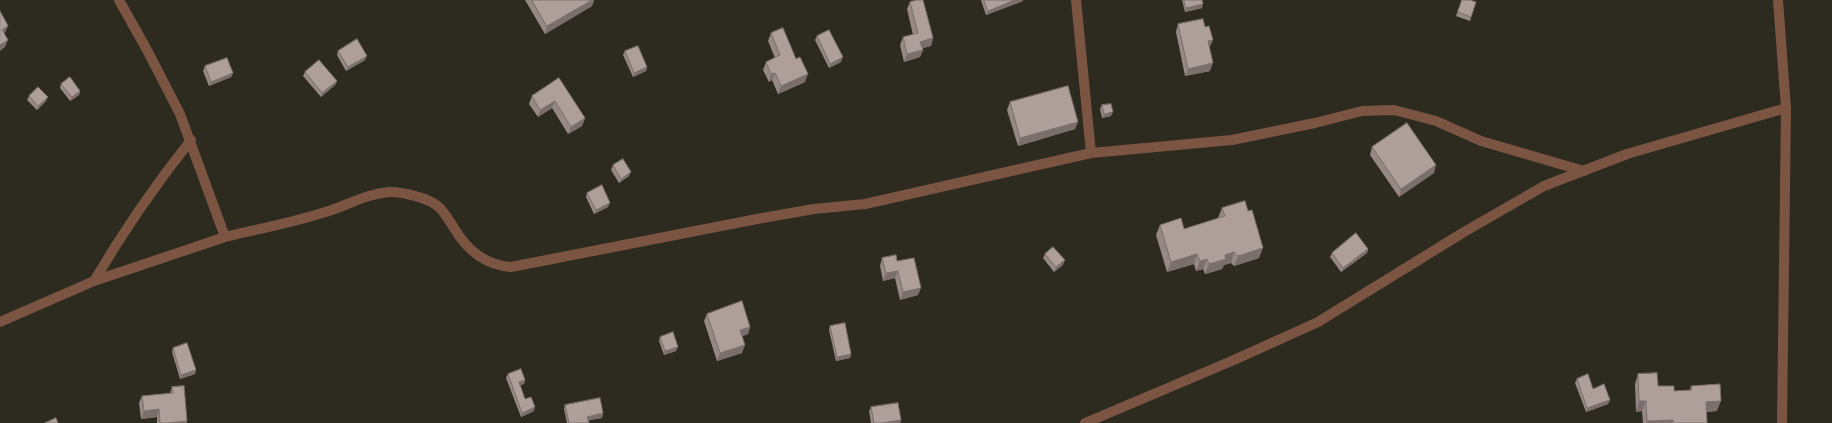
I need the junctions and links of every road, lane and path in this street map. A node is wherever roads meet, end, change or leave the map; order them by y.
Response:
1 (119, 0) edge
2 (1076, 0) edge
3 (1778, 0) edge
4 (1786, 108) junction
5 (190, 140) junction
6 (1091, 153) junction
7 (1584, 171) junction
8 (225, 238) junction
9 (94, 281) junction
10 (0, 322) edge
11 (1086, 423) edge
12 (1782, 423) edge

1 - 5 street
2 - 6 street
3 - 4 street
4 - 7 street
4 - 12 street
5 - 8 street
5 - 9 street
6 - 7 street
6 - 8 street
7 - 11 street
8 - 9 street
9 - 10 street

